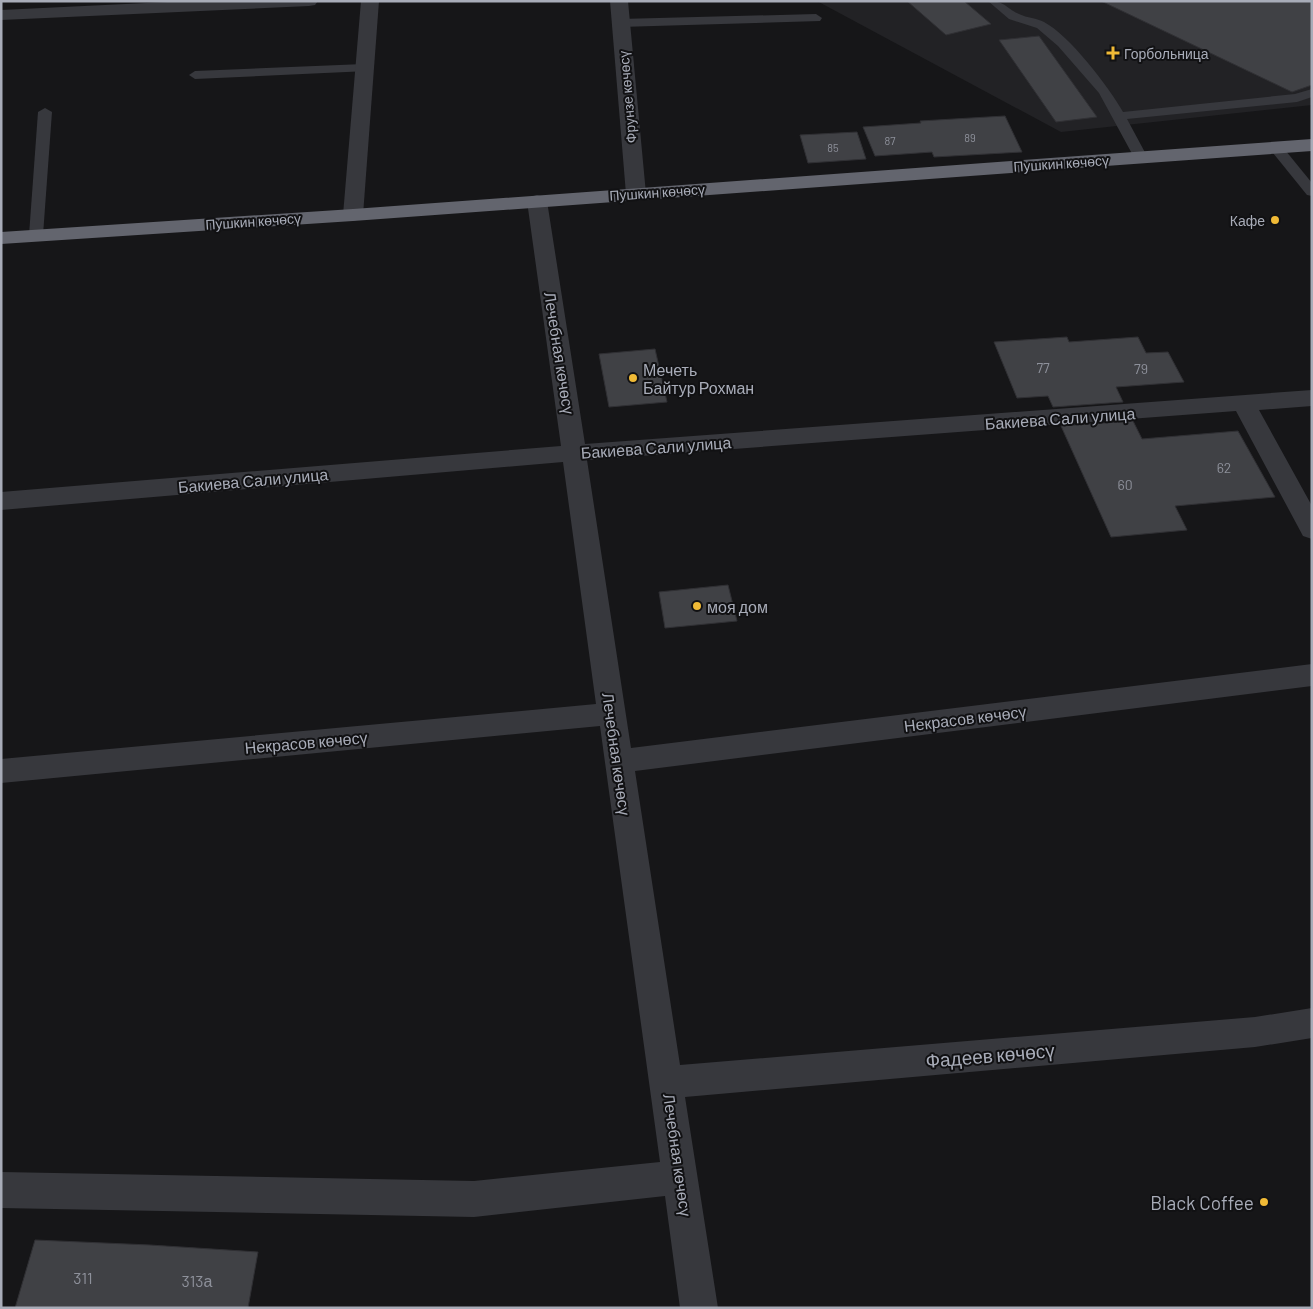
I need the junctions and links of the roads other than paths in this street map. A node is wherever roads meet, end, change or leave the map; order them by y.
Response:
1 (309, 1) edge
2 (370, 1) edge
3 (619, 1) edge
4 (994, 1) edge
5 (1, 15) edge
6 (816, 18) dead end
7 (620, 24) junction
8 (364, 68) junction
9 (195, 75) dead end
10 (1312, 93) edge
11 (46, 112) dead end
12 (1118, 116) junction
13 (1312, 145) edge
14 (1276, 148) junction
15 (1141, 158) junction
16 (1312, 192) edge
17 (636, 194) junction
18 (537, 201) junction
19 (353, 215) junction
20 (36, 235) junction
21 (1, 238) edge
22 (1312, 398) edge
23 (1244, 404) junction
24 (575, 453) junction
25 (1, 501) edge
26 (1312, 530) edge
27 (1312, 675) edge
28 (611, 714) junction
29 (618, 761) junction
30 (1, 770) edge
31 (1312, 1023) edge
32 (668, 1082) junction
33 (681, 1177) junction
34 (1, 1190) edge
35 (699, 1308) edge

1 - 5 street
2 - 8 street
3 - 7 street, Фрунзе көчөсү
4 - 12 lane
6 - 7 lane
7 - 17 street, Фрунзе көчөсү
8 - 9 lane
8 - 19 street
10 - 12 lane
11 - 20 lane
12 - 15 lane
13 - 14 highway, Пушкин көчөсү
14 - 15 highway, Пушкин көчөсү
14 - 16 lane
15 - 17 highway, Пушкин көчөсү
17 - 18 highway, Пушкин көчөсү
18 - 19 highway, Пушкин көчөсү
18 - 24 street, Лечебная көчөсү
19 - 20 highway, Пушкин көчөсү
20 - 21 highway, Пушкин көчөсү
22 - 23 street, Бакиева Сали улица
23 - 24 street, Бакиева Сали улица
23 - 26 street
24 - 25 street, Бакиева Сали улица
24 - 28 street, Лечебная көчөсү
27 - 29 street, Некрасов көчөсү
28 - 29 street, Лечебная көчөсү
28 - 30 street, Некрасов көчөсү
29 - 32 street, Лечебная көчөсү
31 - 32 street, Фадеев көчөсү
32 - 33 street, Лечебная көчөсү
33 - 34 street
33 - 35 street, Лечебная көчөсү

